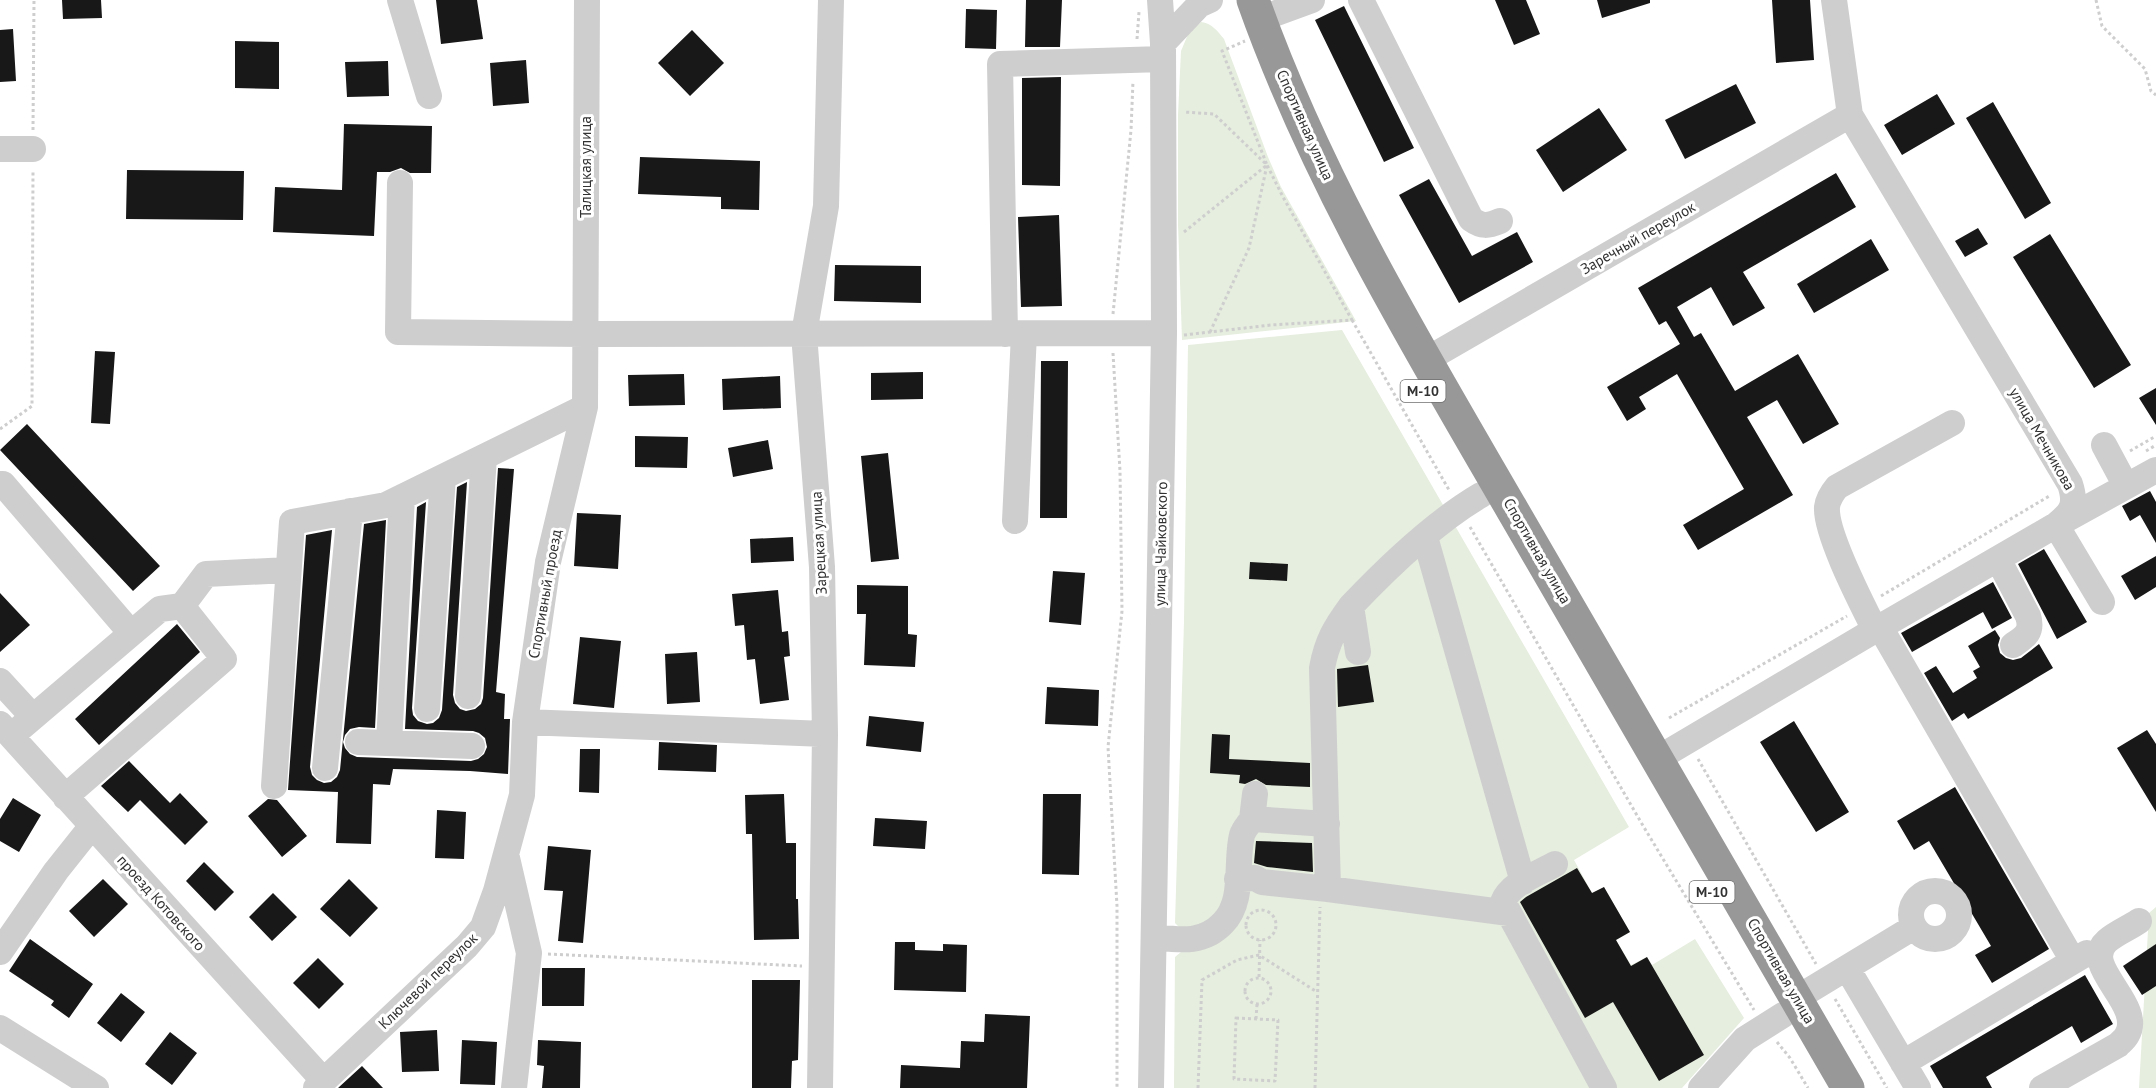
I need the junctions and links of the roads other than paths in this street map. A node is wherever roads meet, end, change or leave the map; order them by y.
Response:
1 (400, 0) edge
2 (587, 0) edge
3 (831, 0) edge
4 (1210, 0) edge
5 (1232, 0) edge
6 (1312, 0) edge
7 (1361, 0) edge
8 (1834, 0) edge
9 (1150, 5) edge
10 (1253, 20) edge
11 (1163, 51) junction
12 (429, 96) dead end
13 (1850, 115) junction
14 (0, 149) edge
15 (33, 150) road end
16 (400, 183) dead end
17 (1500, 221) dead end
18 (584, 334) junction
19 (804, 334) junction
20 (1015, 334) junction
21 (1171, 334) junction
22 (1426, 360) junction
23 (585, 407) junction
24 (1952, 423) dead end
25 (484, 458) junction
26 (2156, 470) edge
27 (443, 477) junction
28 (0, 484) edge
29 (402, 497) junction
30 (1470, 502) junction
31 (350, 511) junction
32 (1015, 521) dead end
33 (2056, 525) junction
34 (1425, 537) junction
35 (1998, 559) junction
36 (288, 570) junction
37 (2102, 602) dead end
38 (182, 606) junction
39 (1351, 606) junction
40 (1877, 628) junction
41 (131, 633) junction
42 (2013, 645) dead end
43 (1358, 652) dead end
44 (0, 681) edge
45 (468, 696) dead end
46 (427, 709) dead end
47 (33, 717) junction
48 (525, 722) junction
49 (5, 730) edge
50 (825, 734) junction
51 (1944, 739) junction
52 (358, 742) dead end
53 (389, 743) junction
54 (472, 746) dead end
55 (1657, 759) junction
56 (325, 768) dead end
57 (1943, 776) dead end
58 (274, 786) dead end
59 (1254, 794) dead end
60 (65, 797) junction
61 (1252, 819) junction
62 (1327, 824) junction
63 (91, 826) junction
64 (506, 855) junction
65 (1555, 864) dead end
66 (1238, 879) junction
67 (1523, 882) junction
68 (1325, 888) junction
69 (1509, 913) junction
70 (2139, 921) dead end
71 (1914, 927) dead end
72 (1154, 937) junction
73 (2105, 942) junction
74 (0, 952) edge
75 (2073, 962) junction
76 (1847, 968) junction
77 (1781, 1013) junction
78 (0, 1028) edge
79 (1903, 1063) junction
80 (1712, 1083) edge
81 (320, 1084) edge
82 (96, 1088) edge
83 (514, 1088) edge
84 (820, 1088) edge
85 (1151, 1088) edge
86 (1604, 1088) edge
87 (1826, 1088) edge
88 (1848, 1088) edge
89 (1918, 1088) edge
90 (2042, 1088) edge

1 - 12 street
2 - 18 street, Талицкая улица
3 - 19 street, Зарецкая улица
4 - 11 street
5 - 10 highway, Спортивная улица / М-10
6 - 10 street
7 - 17 street
8 - 13 street, улица Мечникова
9 - 11 street, улица Чайковского
10 - 22 highway, Спортивная улица / М-10
10 - 30 highway, Спортивная улица / М-10
11 - 20 street
11 - 21 street, улица Чайковского
13 - 22 street, Заречный переулок
13 - 33 street, улица Мечникова
14 - 15 street
16 - 18 street
18 - 19 street
18 - 23 street, Спортивный проезд
19 - 20 street
19 - 50 street, Зарецкая улица
20 - 21 street
20 - 32 street
21 - 72 street, улица Чайковского
22 - 55 highway, Спортивная улица / М-10
23 - 25 street
23 - 48 street, Спортивный проезд
24 - 40 street
25 - 27 street
25 - 45 street
26 - 33 street
27 - 29 street
27 - 46 street
28 - 41 street
29 - 31 street
29 - 53 street
30 - 34 street
30 - 77 highway, Спортивная улица / М-10
31 - 36 street
31 - 56 street
33 - 35 street, улица Мечникова
33 - 37 street
34 - 39 street
34 - 67 street
35 - 40 street, улица Мечникова
35 - 42 street
36 - 38 street
36 - 58 street
38 - 41 street
38 - 60 street
39 - 43 street
39 - 62 street
40 - 51 street
40 - 55 street, улица Мечникова
41 - 47 street
44 - 47 street
47 - 49 street
48 - 50 street
48 - 64 street, Спортивный проезд
49 - 60 street, проезд Котовского
50 - 84 street, Зарецкая улица
51 - 57 street
51 - 75 street
52 - 53 street
53 - 54 street
55 - 77 highway, Спортивная улица / М-10
59 - 61 street
60 - 63 street, проезд Котовского
61 - 62 street
61 - 66 street
62 - 68 street
63 - 74 street
63 - 81 street, проезд Котовского
64 - 81 street, Ключевой переулок
64 - 83 street
65 - 67 street
66 - 68 street
66 - 72 street
67 - 69 street
68 - 69 street
69 - 86 street
70 - 73 street
71 - 76 street
72 - 85 street, улица Чайковского
73 - 75 street
73 - 90 street
75 - 79 street
76 - 77 street
76 - 79 street
77 - 80 street
77 - 87 highway, Спортивная улица / М-10
77 - 88 highway, Спортивная улица / М-10
78 - 82 street
79 - 89 street

